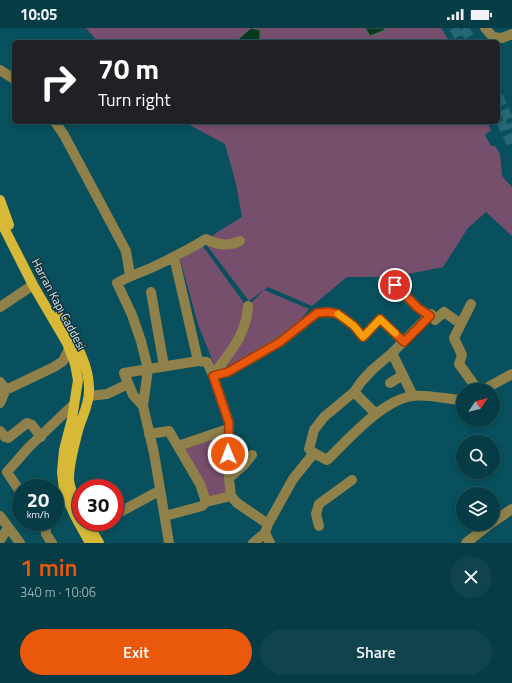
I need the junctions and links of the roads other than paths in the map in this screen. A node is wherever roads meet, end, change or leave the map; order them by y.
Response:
1 (485, 28) edge
2 (512, 34) edge
3 (0, 70) edge
4 (12, 78) edge
5 (56, 124) edge
6 (0, 200) edge
7 (0, 218) edge
8 (240, 241) dead end
9 (174, 257) junction
10 (130, 275) junction
11 (33, 285) junction
12 (395, 285) dead end
13 (151, 292) dead end
14 (471, 304) dead end
15 (248, 306) dead end
16 (0, 307) edge
17 (430, 316) junction
18 (461, 324) junction
19 (404, 342) junction
20 (70, 349) junction
21 (392, 353) junction
22 (198, 361) junction
23 (164, 366) junction
24 (148, 369) junction
25 (512, 374) edge
26 (403, 375) junction
27 (213, 376) junction
28 (390, 383) dead end
29 (473, 383) edge
30 (496, 383) edge
31 (128, 384) junction
32 (3, 385) edge
33 (354, 392) junction
34 (89, 396) junction
35 (413, 396) junction
36 (456, 400) edge
37 (0, 403) edge
38 (74, 404) junction
39 (143, 406) junction
40 (376, 414) junction
41 (228, 429) junction
42 (0, 431) edge
43 (149, 434) junction
44 (41, 437) junction
45 (178, 446) junction
46 (314, 453) junction
47 (252, 456) dead end
48 (228, 478) junction
49 (12, 480) edge
50 (352, 480) dead end
51 (72, 484) edge
52 (160, 491) junction
53 (232, 496) junction
54 (206, 502) junction
55 (512, 509) edge
56 (124, 510) edge
57 (0, 516) edge
58 (165, 516) junction
59 (500, 517) edge
60 (319, 526) dead end
61 (8, 528) junction
62 (266, 528) junction
63 (46, 531) edge
64 (89, 531) edge
65 (481, 531) edge
66 (0, 540) edge
67 (91, 542) edge
68 (20, 543) edge
69 (52, 543) edge
70 (169, 543) edge
71 (253, 543) edge
72 (270, 543) edge
73 (466, 543) edge

1 - 2 street
3 - 4 street
5 - 10 street
6 - 34 main road, Harran Kapı Caddesi
7 - 11 main road, Harran Kapı Caddesi
8 - 9 street
9 - 10 street
9 - 22 street
10 - 24 street
11 - 16 street
11 - 20 main road, Harran Kapı Caddesi
12 - 17 street
13 - 23 street
14 - 18 street
15 - 27 street
17 - 18 street
17 - 19 street
18 - 29 street
19 - 21 street
19 - 27 street
20 - 32 street
20 - 38 main road, Harran Kapı Caddesi
21 - 26 street
21 - 33 street
22 - 23 street
22 - 27 street
23 - 24 street
24 - 31 street
24 - 39 street
25 - 30 street
26 - 28 street
26 - 35 street
27 - 41 street
31 - 34 street
31 - 39 street
32 - 37 street
33 - 40 street
33 - 46 street
34 - 51 main road, Harran Kapı Caddesi
35 - 36 street
35 - 40 street
38 - 44 street
38 - 67 main road, Harran Kapı Caddesi
39 - 43 street
40 - 46 street
41 - 45 street
41 - 48 street
42 - 44 street
43 - 45 street
43 - 52 street
44 - 49 street
45 - 54 street
46 - 62 street
47 - 48 street
48 - 53 street
50 - 60 street
52 - 56 street
52 - 58 street
53 - 54 street
53 - 62 street
54 - 58 street
55 - 59 street
57 - 61 street
58 - 70 street
61 - 66 street
61 - 68 street
62 - 71 street
62 - 72 street
63 - 69 street
64 - 67 main road, Harran Kapı Caddesi
65 - 73 street

